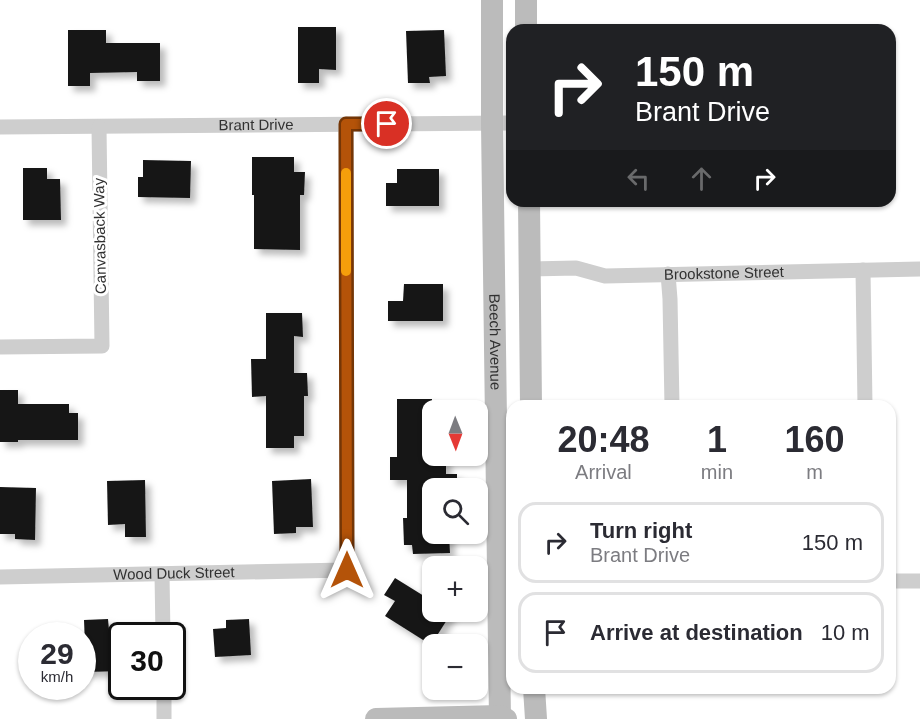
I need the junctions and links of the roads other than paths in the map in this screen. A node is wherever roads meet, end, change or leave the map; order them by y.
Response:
1 (492, 2) edge
2 (526, 2) edge
3 (526, 24) edge
4 (346, 124) junction
5 (502, 124) edge
6 (0, 127) edge
7 (99, 127) junction
8 (529, 207) edge
9 (530, 269) junction
10 (920, 269) edge
11 (863, 270) junction
12 (668, 274) junction
13 (0, 347) edge
14 (531, 400) edge
15 (672, 400) edge
16 (865, 400) edge
17 (162, 574) junction
18 (0, 578) edge
19 (896, 581) edge
20 (920, 581) edge
21 (163, 622) edge
22 (534, 694) edge
23 (164, 700) edge
24 (502, 718) edge
25 (164, 719) edge
26 (376, 719) edge
27 (536, 719) edge

1 - 5 main road, Beech Avenue
2 - 3 main road
4 - 5 street, Brant Drive
4 - 7 street, Brant Drive
4 - 17 street, Wood Duck Street
5 - 24 main road, Beech Avenue
6 - 7 street, Brant Drive
7 - 13 street, Canvasback Way
8 - 9 main road
9 - 12 street, Brookstone Street
9 - 14 main road
10 - 11 street, Brookstone Street
11 - 12 street, Brookstone Street
11 - 16 street
12 - 15 street
17 - 18 street, Wood Duck Street
17 - 21 street
19 - 20 street
22 - 27 main road
23 - 25 street
24 - 26 main road

